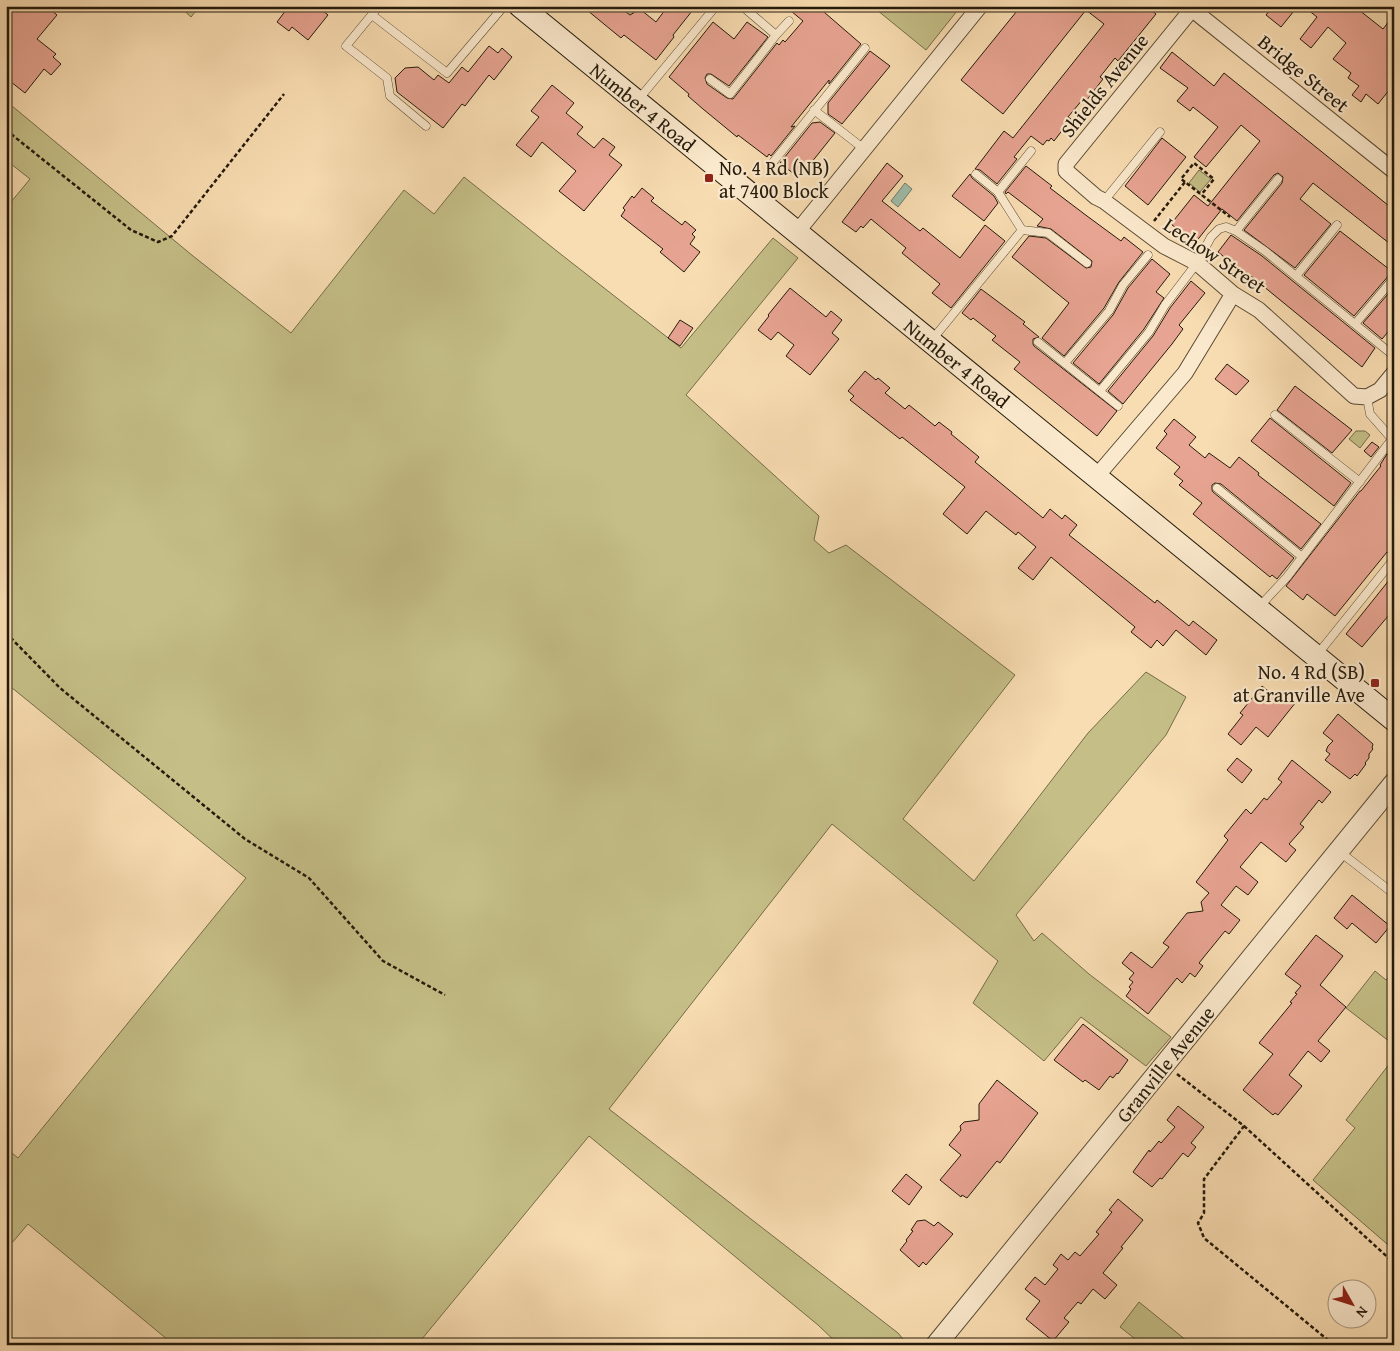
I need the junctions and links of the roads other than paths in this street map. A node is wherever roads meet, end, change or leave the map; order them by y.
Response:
1 (379, 6) edge
2 (504, 6) edge
3 (520, 6) edge
4 (716, 6) edge
5 (743, 6) edge
6 (980, 6) edge
7 (1190, 8) edge
8 (372, 15) junction
9 (789, 21) dead end
10 (776, 35) junction
11 (865, 48) dead end
12 (710, 79) dead end
13 (637, 102) junction
14 (814, 110) junction
15 (426, 126) dead end
16 (1160, 132) dead end
17 (864, 150) junction
18 (1031, 151) dead end
19 (774, 161) dead end
20 (1066, 164) joint
21 (1394, 171) edge
22 (976, 174) dead end
23 (1278, 179) dead end
24 (998, 192) junction
25 (1104, 201) junction
26 (1337, 225) dead end
27 (1022, 230) junction
28 (1236, 231) junction
29 (797, 232) junction
30 (1148, 255) dead end
31 (1087, 263) dead end
32 (1197, 263) junction
33 (1296, 276) junction
34 (1394, 278) edge
35 (1233, 294) junction
36 (1355, 324) junction
37 (931, 341) junction
38 (1038, 342) dead end
39 (1394, 356) edge
40 (1066, 363) junction
41 (1394, 373) edge
42 (1100, 391) junction
43 (1366, 397) junction
44 (1118, 406) dead end
45 (1275, 415) dead end
46 (1393, 438) edge
47 (1096, 477) junction
48 (1360, 482) junction
49 (1217, 488) dead end
50 (1302, 556) junction
51 (1394, 559) edge
52 (1257, 608) junction
53 (1316, 656) junction
54 (1394, 720) edge
55 (1394, 783) edge
56 (1338, 851) junction
57 (1394, 894) edge
58 (936, 1345) edge

1 - 8 lane
2 - 8 lane
3 - 13 main road, Number 4 Road
4 - 13 lane
5 - 10 lane
6 - 17 street
7 - 20 street, Shields Avenue
7 - 21 street, Bridge Street
8 - 15 lane
9 - 10 lane
10 - 12 lane
11 - 14 lane
13 - 29 main road, Number 4 Road
14 - 17 lane
14 - 19 lane
16 - 25 lane
17 - 29 street
18 - 24 lane
20 - 25 street, Lechow Street
22 - 24 lane
23 - 28 lane
24 - 27 lane
25 - 32 street, Lechow Street
26 - 33 lane
27 - 31 lane
27 - 37 lane
28 - 32 lane
28 - 33 lane
29 - 37 main road, Number 4 Road
30 - 40 lane
32 - 35 street, Lechow Street
32 - 42 lane
33 - 36 lane
34 - 36 lane
35 - 43 street, Lechow Street
35 - 47 street
36 - 39 lane
37 - 47 main road, Number 4 Road
38 - 40 lane
40 - 42 lane
41 - 43 street
42 - 44 lane
43 - 46 lane
45 - 48 lane
46 - 48 lane
47 - 52 main road, Number 4 Road
48 - 50 lane
49 - 50 lane
50 - 52 lane
51 - 53 lane
52 - 53 main road, Number 4 Road
53 - 54 main road, Number 4 Road
55 - 56 street, Granville Avenue
56 - 57 lane
56 - 58 street, Granville Avenue

